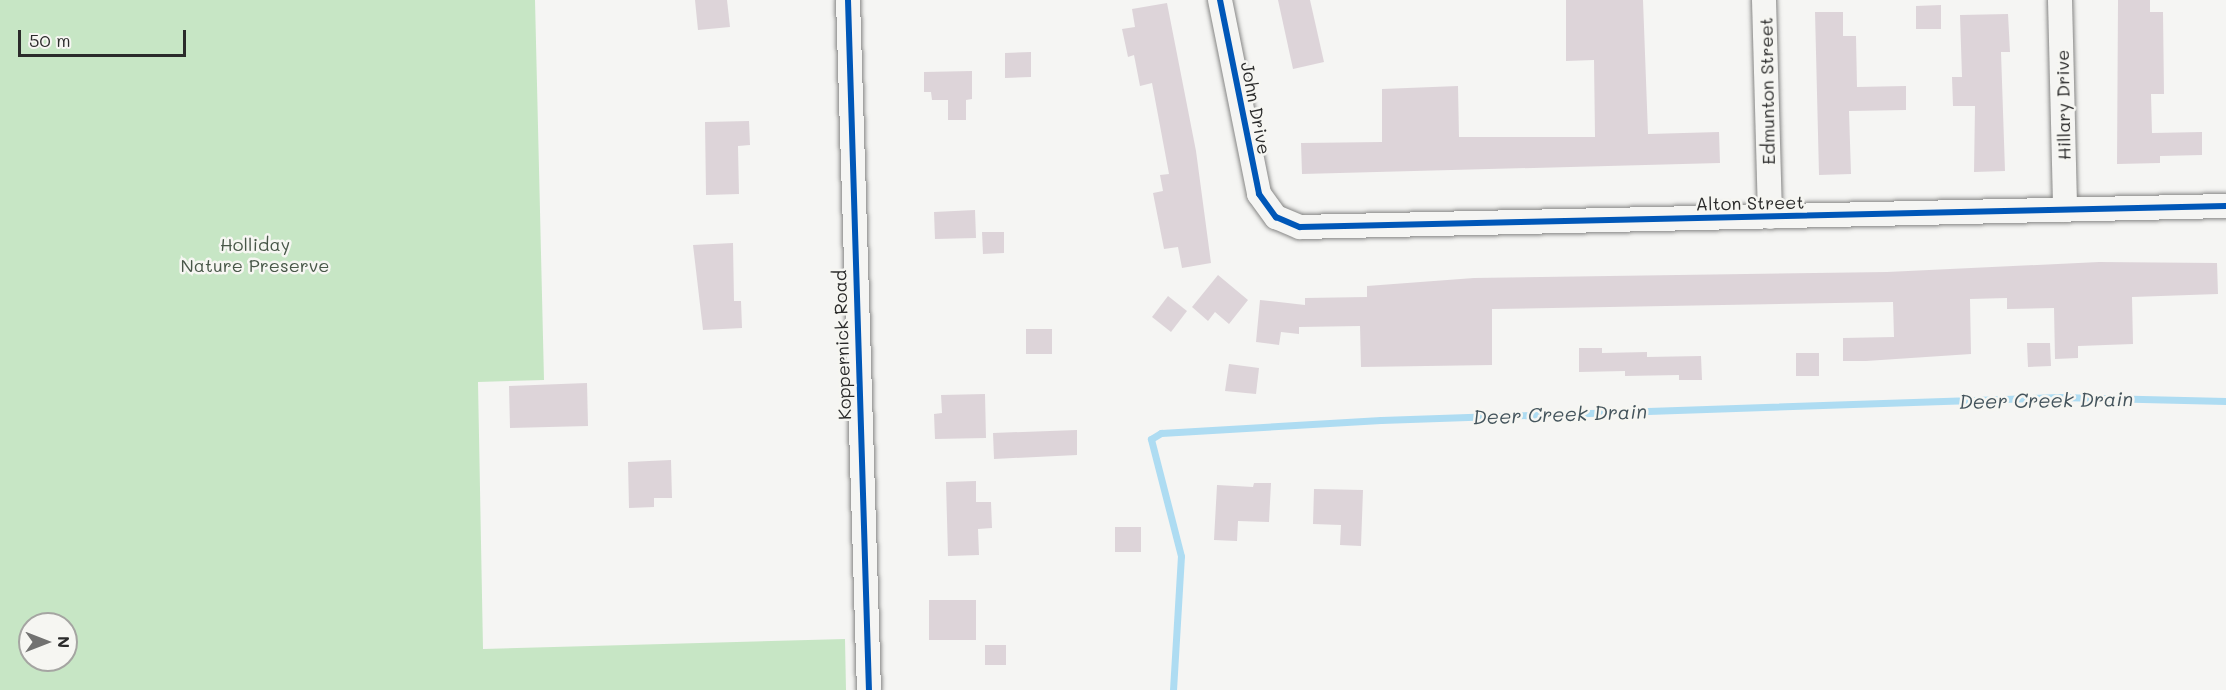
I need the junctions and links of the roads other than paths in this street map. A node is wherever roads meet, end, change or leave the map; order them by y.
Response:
1 (848, 0) edge
2 (1220, 0) edge
3 (1764, 0) edge
4 (2060, 0) edge
5 (2226, 206) edge
6 (2065, 210) junction
7 (1276, 217) joint
8 (1770, 217) junction
9 (869, 690) edge

1 - 9 street, Koppernick Road
2 - 7 street, John Drive
3 - 8 street, Edmunton Street
4 - 6 street, Hillary Drive
5 - 6 street, Alton Street
6 - 8 street, Alton Street
7 - 8 street, Alton Street

